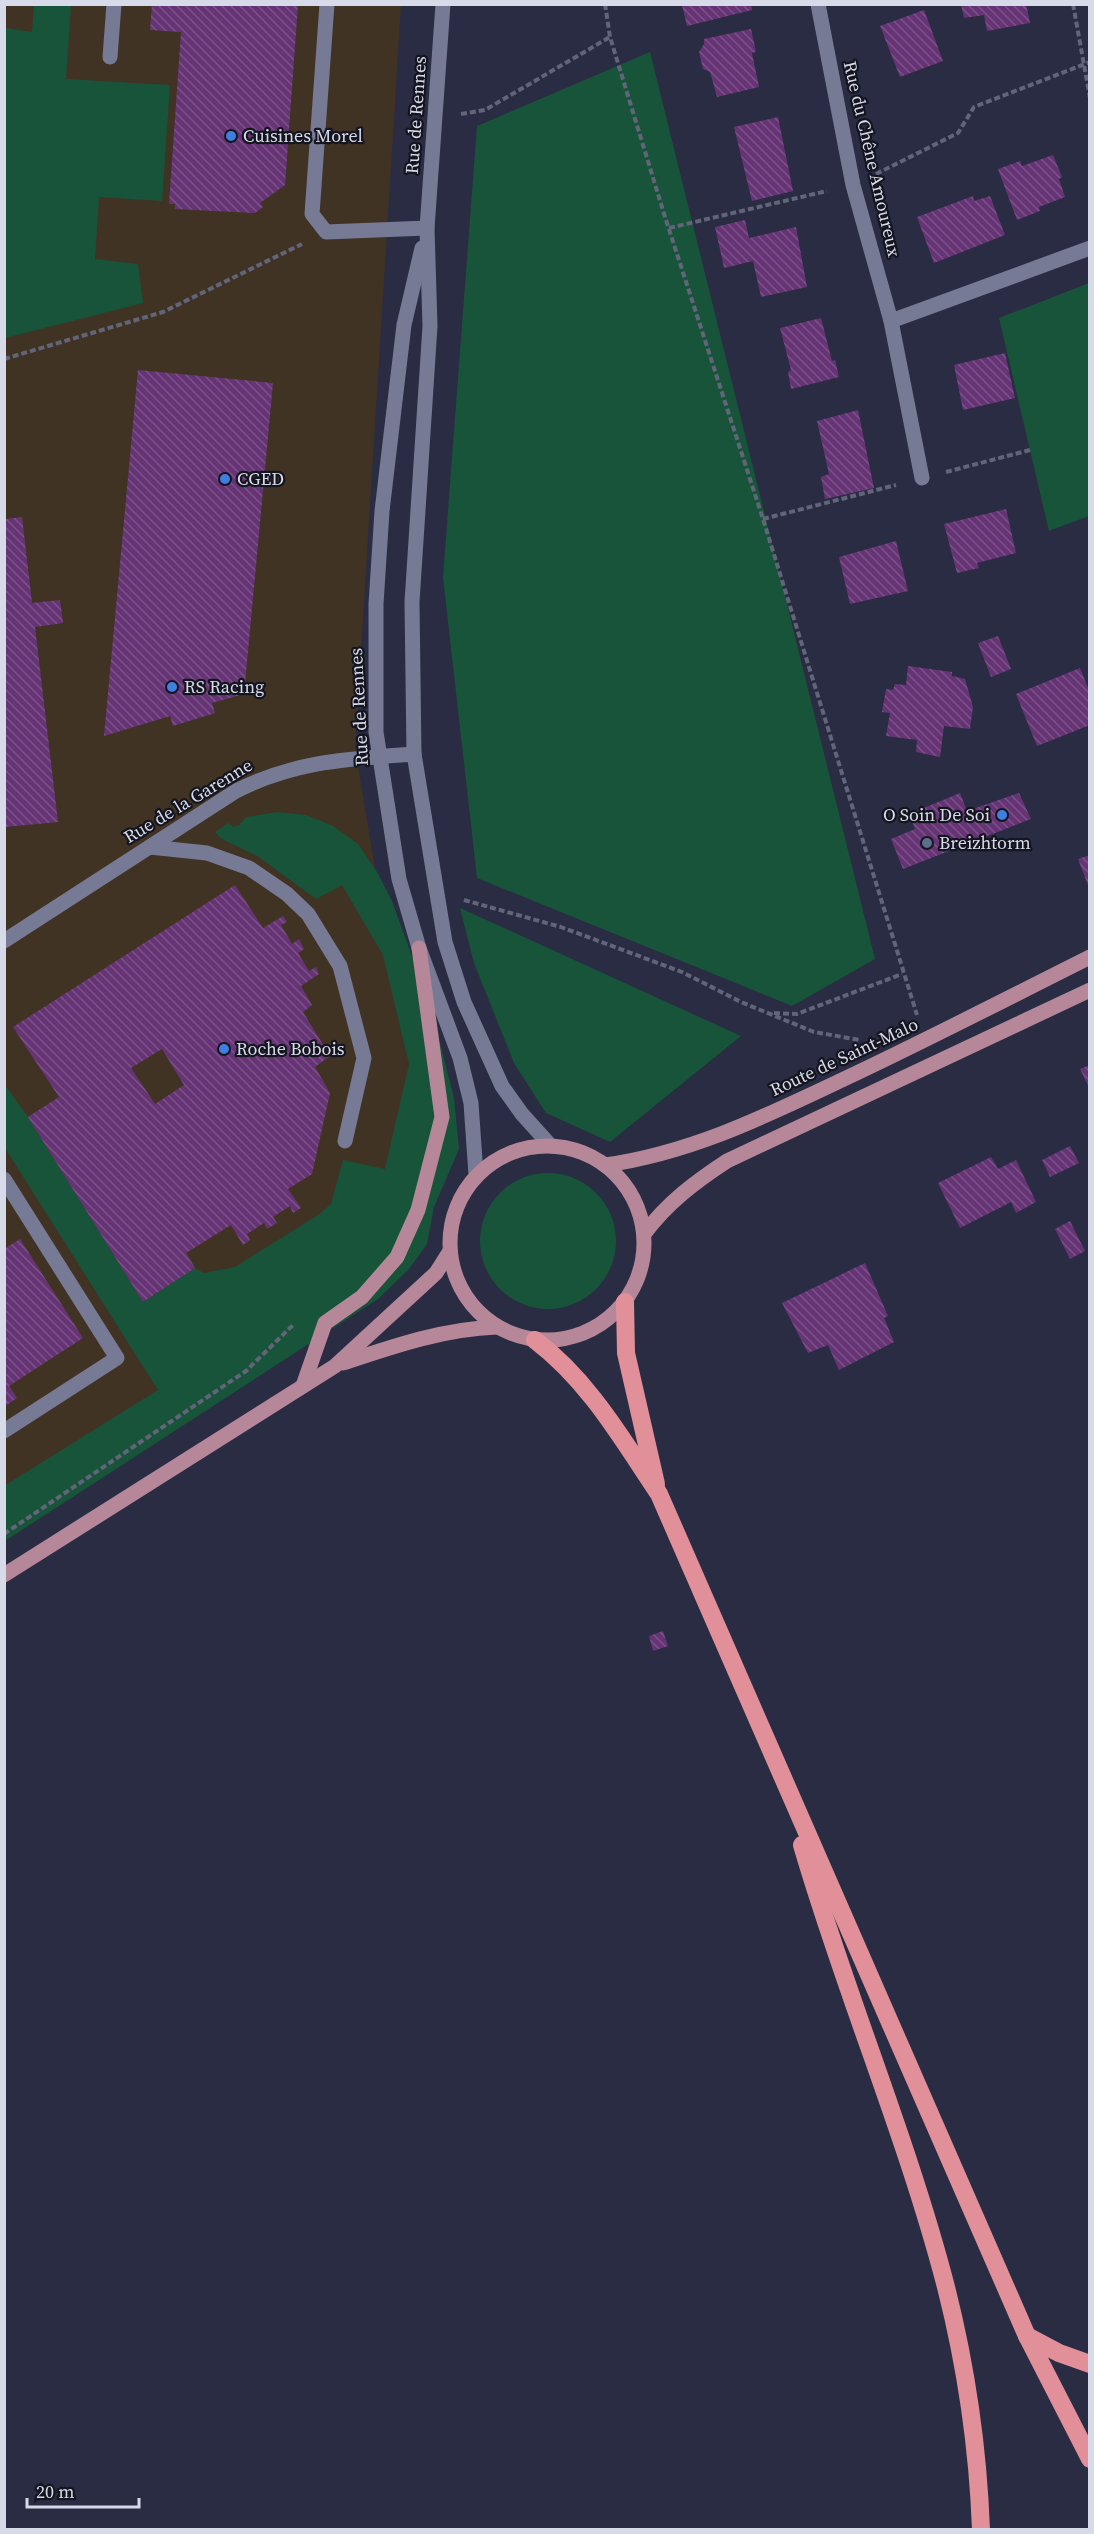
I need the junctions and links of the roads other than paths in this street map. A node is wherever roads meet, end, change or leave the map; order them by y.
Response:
1 (114, 4) edge
2 (327, 4) edge
3 (443, 4) edge
4 (818, 4) edge
5 (110, 57) dead end
6 (427, 228) junction
7 (1089, 248) edge
8 (891, 321) junction
9 (922, 478) dead end
10 (414, 754) junction
11 (379, 757) junction
12 (150, 847) junction
13 (4, 940) edge
14 (419, 948) junction
15 (1089, 957) edge
16 (1089, 990) edge
17 (345, 1141) dead end
18 (549, 1145) junction
19 (605, 1165) junction
20 (476, 1175) junction
21 (4, 1179) edge
22 (644, 1234) junction
23 (450, 1251) junction
24 (625, 1302) junction
25 (497, 1327) junction
26 (535, 1340) junction
27 (335, 1366) junction
28 (304, 1383) junction
29 (4, 1431) edge
30 (659, 1494) junction
31 (4, 1575) edge
32 (780, 1771) junction
33 (1027, 2336) junction
34 (1089, 2364) edge
35 (1089, 2459) edge
36 (981, 2529) edge

1 - 5 street
2 - 6 street
3 - 6 street, Rue de Rennes
4 - 8 street, Rue du Chêne Amoureux
6 - 10 street, Rue de Rennes
6 - 11 street, Rue de Rennes
7 - 8 street
8 - 9 street, Rue du Chêne Amoureux
10 - 11 street, Rue de la Garenne
10 - 18 street, Rue de Rennes
11 - 12 street, Rue de la Garenne
11 - 14 street, Rue de Rennes
12 - 13 street, Rue de la Garenne
12 - 17 street
14 - 20 street, Rue de Rennes
14 - 28 main road
15 - 19 main road, Route de Saint-Malo
16 - 22 main road
18 - 19 main road
18 - 20 main road
19 - 22 main road
20 - 23 main road
21 - 29 street
22 - 24 main road
23 - 25 main road
23 - 27 main road
24 - 26 main road
24 - 30 highway
25 - 26 main road
25 - 27 main road
26 - 30 highway
27 - 28 main road
28 - 31 main road
30 - 32 highway
32 - 33 highway
32 - 36 highway
33 - 34 highway
33 - 35 highway

